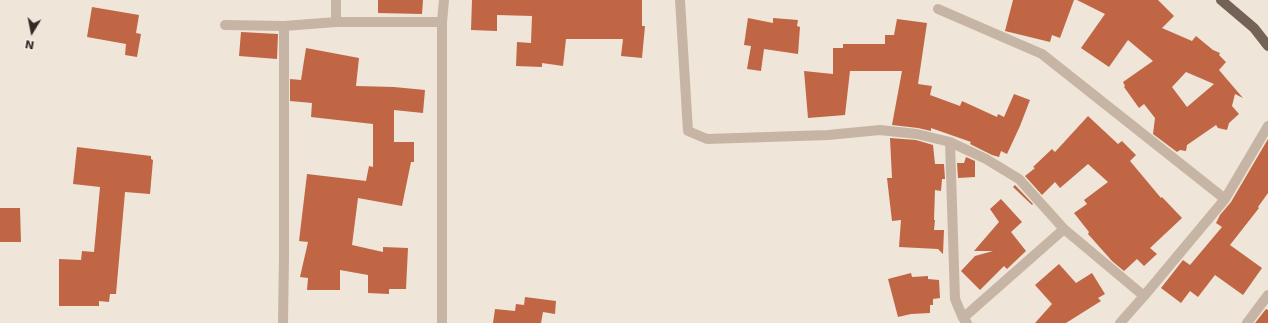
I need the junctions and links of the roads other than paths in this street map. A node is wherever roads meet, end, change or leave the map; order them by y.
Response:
1 (336, 0) edge
2 (444, 0) edge
3 (680, 0) edge
4 (1221, 0) edge
5 (938, 9) dead end
6 (336, 22) junction
7 (442, 22) junction
8 (225, 25) dead end
9 (284, 26) junction
10 (1268, 46) edge
11 (1268, 126) edge
12 (950, 142) junction
13 (1225, 199) junction
14 (1064, 229) junction
15 (1268, 295) edge
16 (1144, 296) junction
17 (965, 320) edge
18 (283, 323) edge
19 (442, 323) edge
20 (1120, 323) edge
21 (1247, 323) edge

1 - 6 street
2 - 7 street
3 - 12 street
4 - 10 main road
5 - 13 street
6 - 7 street
6 - 9 street
7 - 19 street
8 - 9 street
9 - 18 street
11 - 13 street
12 - 14 street
12 - 17 street
13 - 16 street
14 - 16 street
14 - 17 street
15 - 21 street
16 - 20 street

